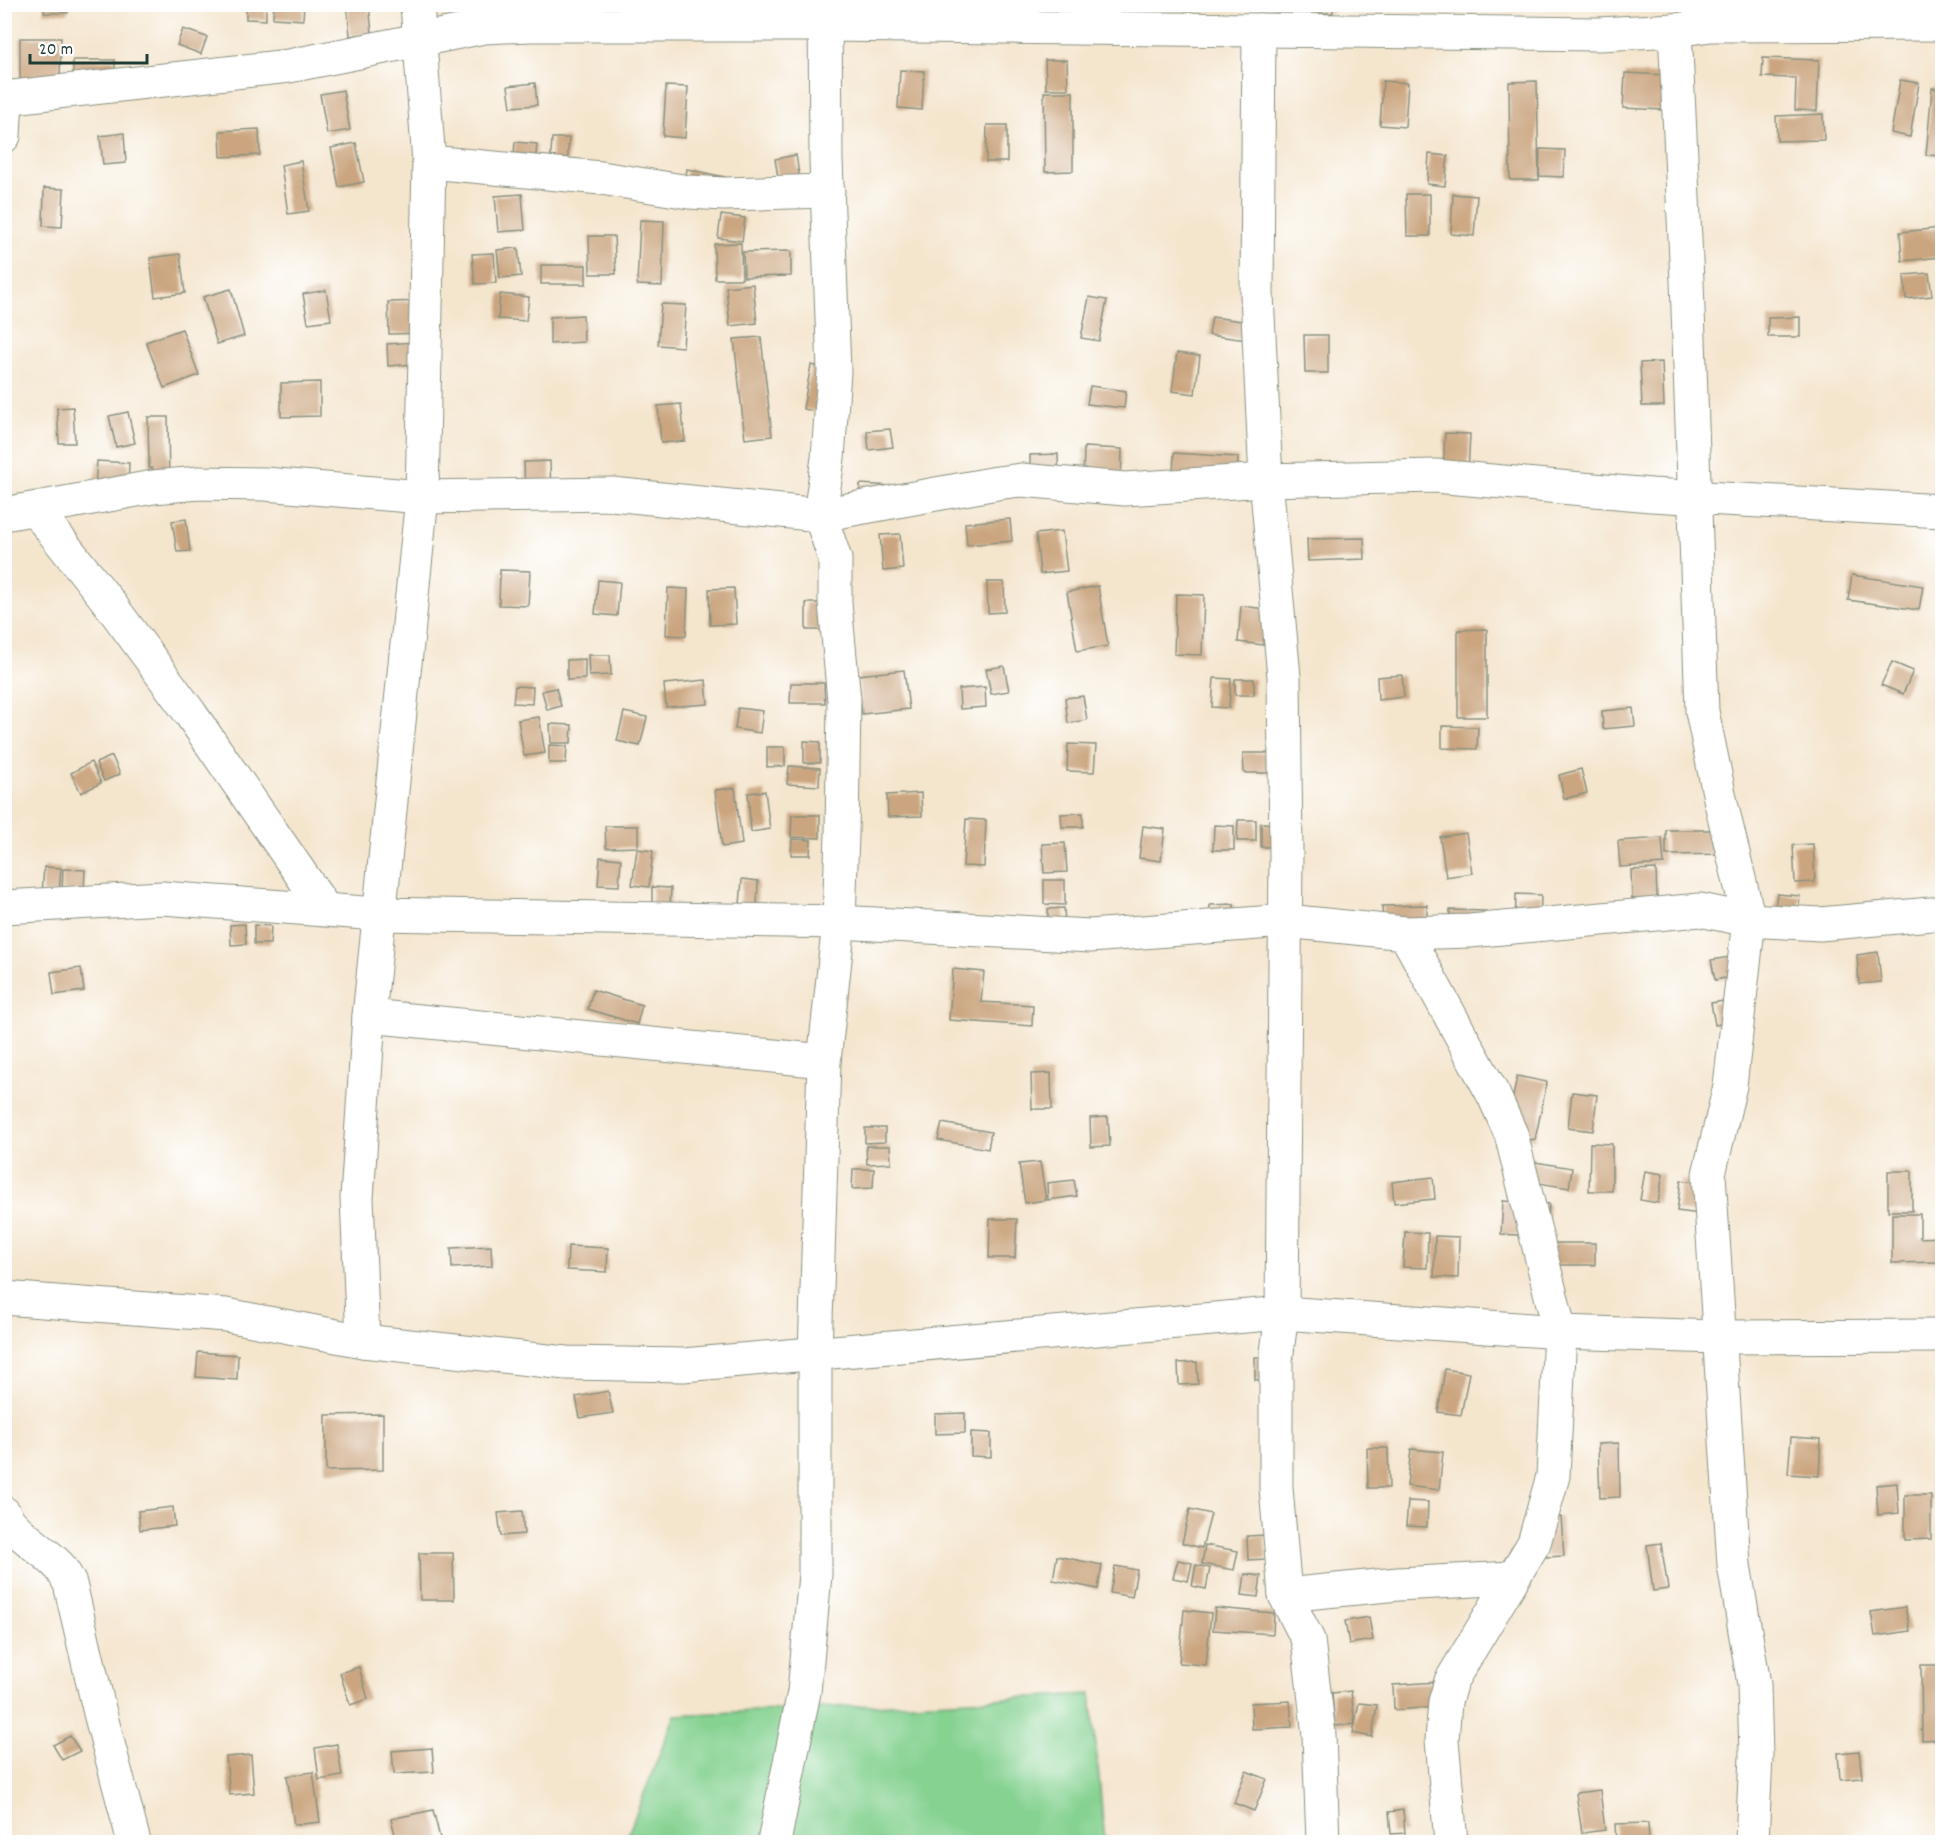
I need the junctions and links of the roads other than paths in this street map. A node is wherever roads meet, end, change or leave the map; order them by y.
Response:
1 (417, 4) edge
2 (825, 15) edge
3 (1711, 15) edge
4 (1272, 22) edge
5 (1942, 24) edge
6 (1675, 30) junction
7 (419, 39) junction
8 (5, 98) edge
9 (4, 136) edge
10 (429, 162) junction
11 (828, 191) junction
12 (1266, 480) junction
13 (422, 497) junction
14 (1695, 497) junction
15 (20, 511) edge
16 (1942, 511) edge
17 (820, 515) junction
18 (4, 907) edge
19 (325, 909) junction
20 (1942, 913) edge
21 (378, 914) junction
22 (1749, 920) junction
23 (1286, 921) junction
24 (839, 922) junction
25 (1405, 933) junction
26 (369, 1016) junction
27 (824, 1061) junction
28 (4, 1298) edge
29 (1282, 1313) junction
30 (1560, 1332) junction
31 (1719, 1336) junction
32 (1942, 1336) edge
33 (363, 1341) junction
34 (815, 1354) junction
35 (4, 1513) edge
36 (1512, 1578) junction
37 (1285, 1595) junction
38 (134, 1842) edge
39 (774, 1842) edge
40 (1323, 1842) edge
41 (1452, 1842) edge
42 (1752, 1842) edge

1 - 7 street
2 - 4 street
2 - 7 street
2 - 11 street
3 - 5 street
3 - 6 street
4 - 6 street
4 - 12 street
6 - 14 street
7 - 8 street
7 - 10 street
8 - 9 street
10 - 11 street
10 - 13 street
11 - 17 street
12 - 14 street
12 - 17 street
12 - 23 street
13 - 15 street
13 - 17 street
13 - 21 street
14 - 16 street
14 - 22 street
15 - 19 street
17 - 24 street
18 - 19 street
19 - 21 street
20 - 22 street
21 - 24 street
21 - 26 street
22 - 25 street
22 - 31 street
23 - 24 street
23 - 25 street
23 - 29 street
24 - 27 street
25 - 30 street
26 - 27 street
26 - 33 street
27 - 34 street
28 - 33 street
29 - 30 street
29 - 34 street
29 - 37 street
30 - 31 street
30 - 36 street
31 - 32 street
31 - 42 street
33 - 34 street
34 - 39 street
35 - 38 street
36 - 37 street
36 - 41 street
37 - 40 street

